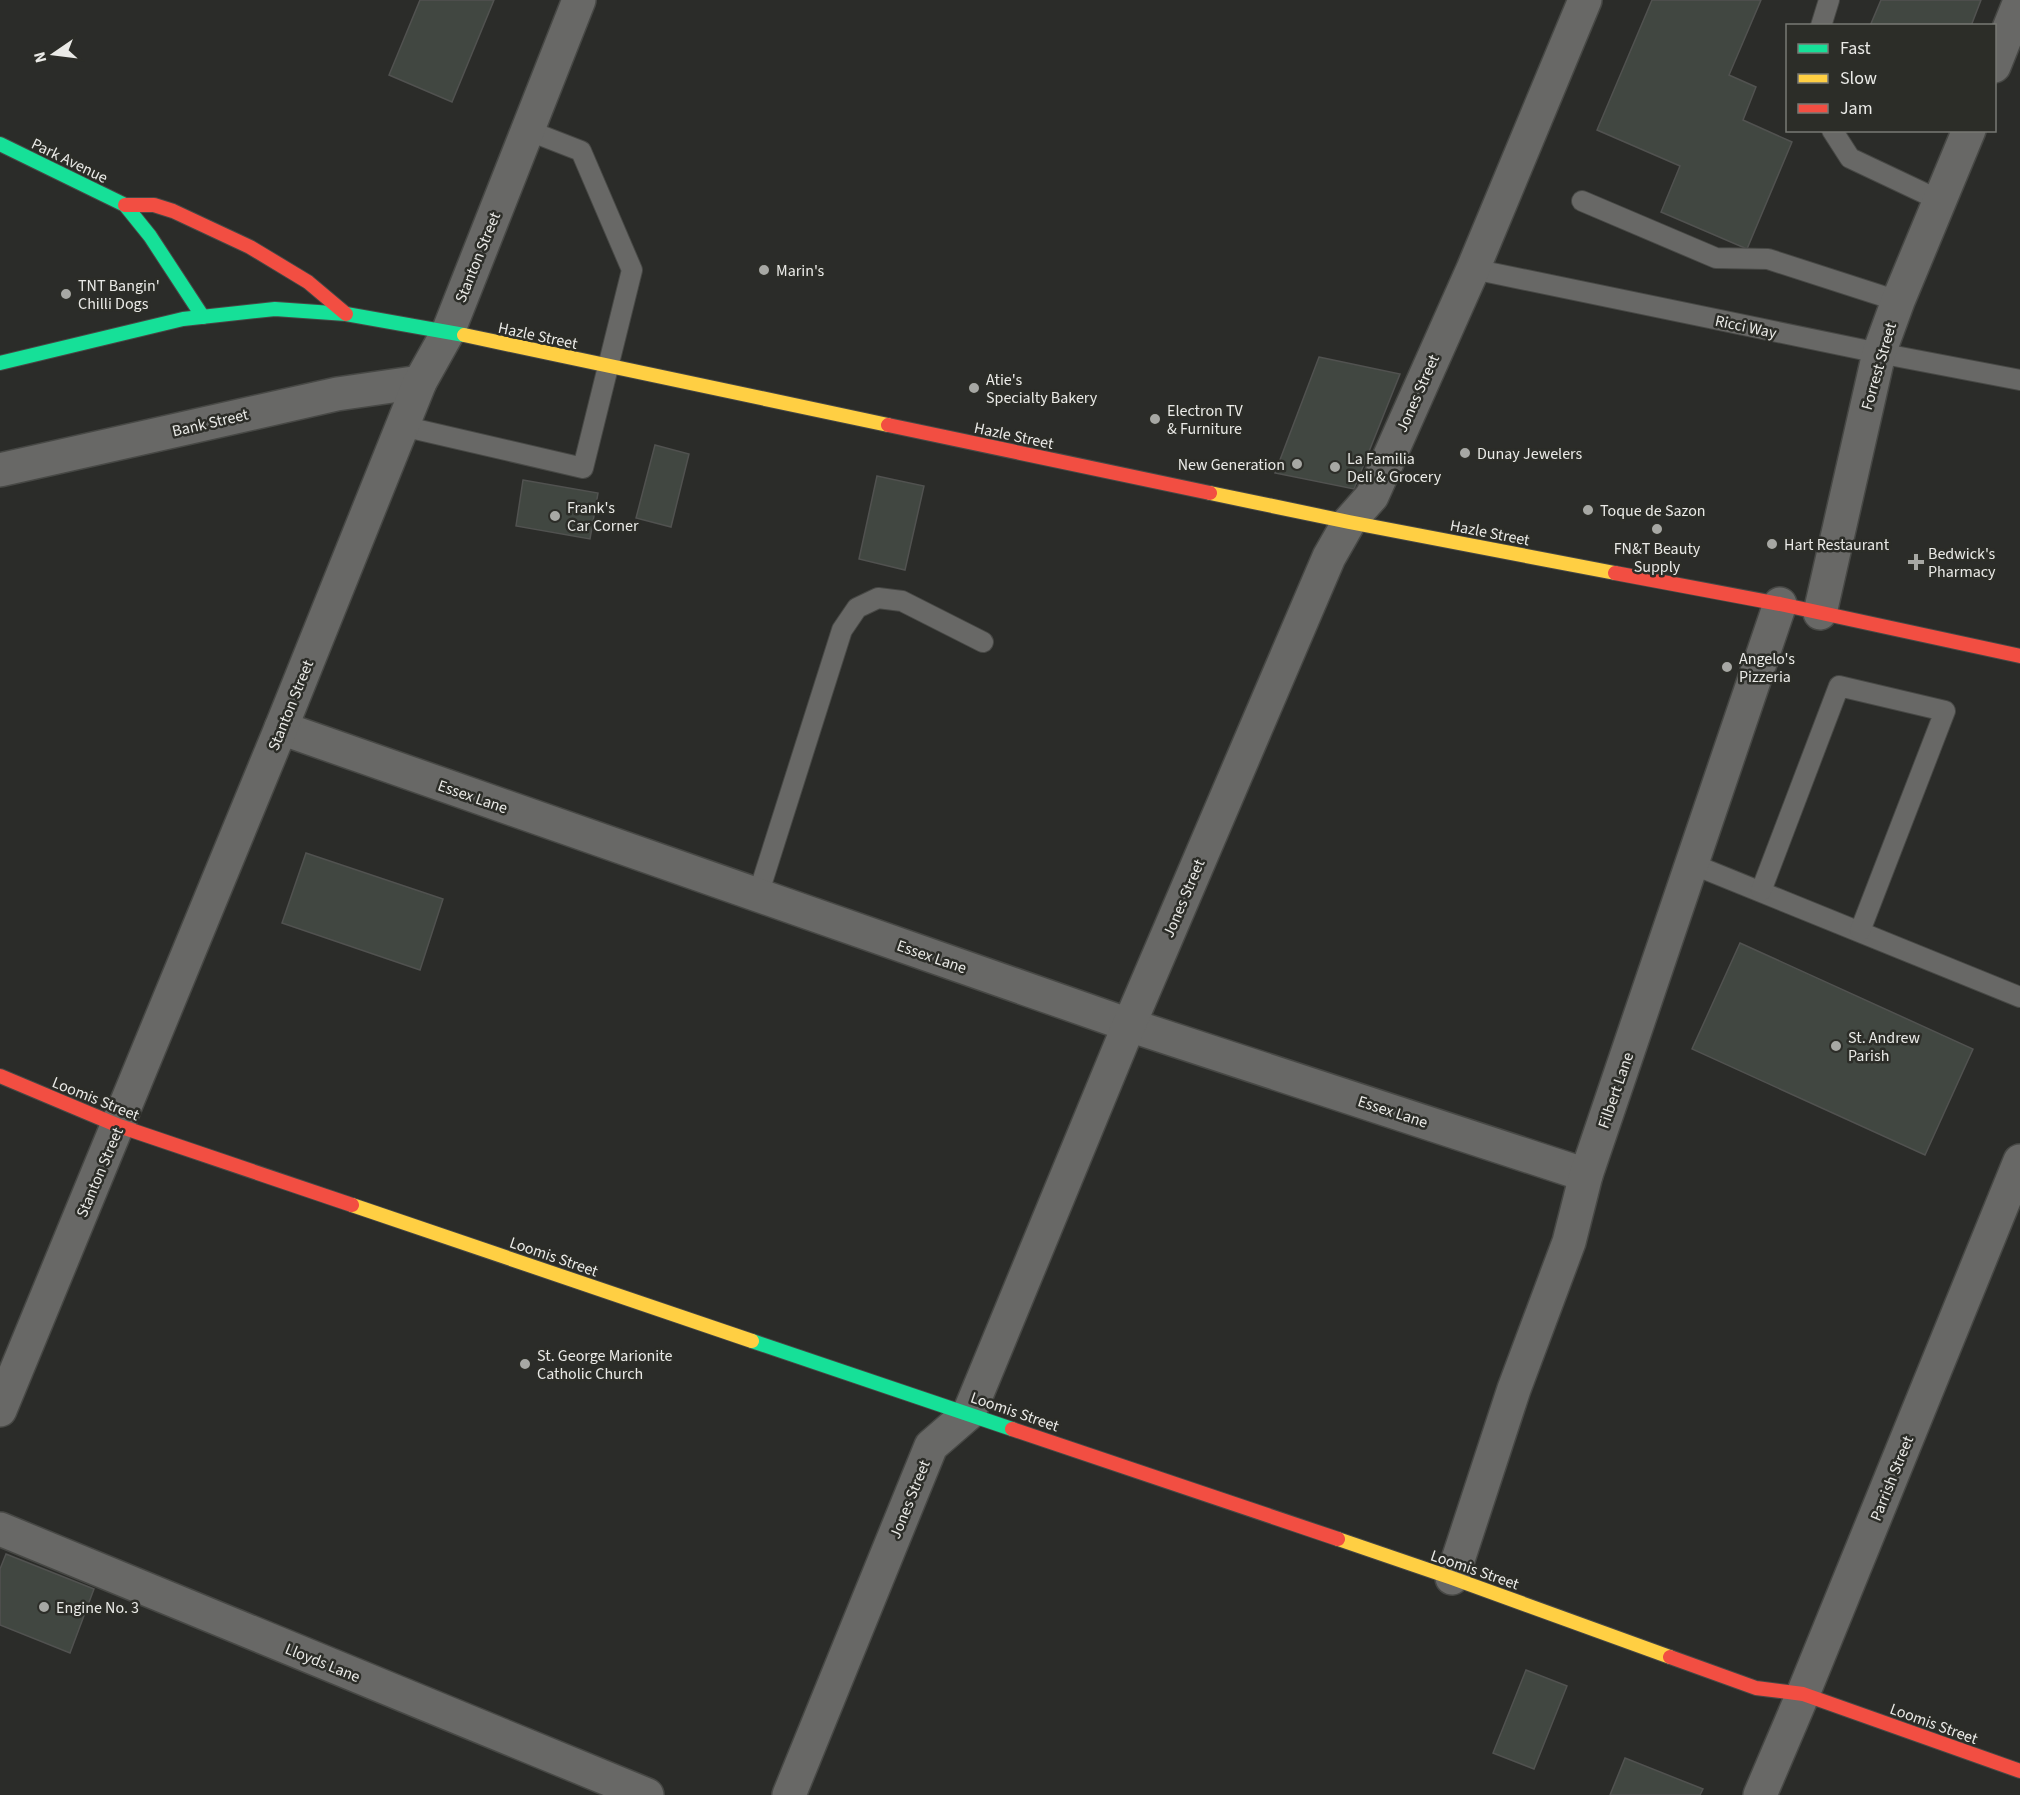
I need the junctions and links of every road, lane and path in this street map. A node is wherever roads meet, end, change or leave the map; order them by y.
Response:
1 (579, 0) edge
2 (1585, 0) edge
3 (1829, 0) edge
4 (2020, 1) edge
5 (1822, 24) edge
6 (1996, 63) edge
7 (527, 130) junction
8 (1833, 132) edge
9 (1968, 132) edge
10 (0, 144) edge
11 (1582, 201) dead end
12 (1941, 201) junction
13 (125, 206) junction
14 (1473, 269) junction
15 (1898, 302) junction
16 (346, 314) junction
17 (203, 317) junction
18 (448, 332) junction
19 (1879, 353) junction
20 (0, 363) edge
21 (607, 366) junction
22 (2020, 380) edge
23 (420, 382) junction
24 (402, 426) junction
25 (0, 470) edge
26 (1349, 522) junction
27 (1780, 604) junction
28 (1820, 613) junction
29 (983, 642) dead end
30 (2020, 656) edge
31 (281, 728) junction
32 (1692, 864) junction
33 (1761, 891) junction
34 (758, 895) junction
35 (1860, 931) junction
36 (2020, 996) edge
37 (1129, 1025) junction
38 (0, 1076) edge
39 (119, 1126) junction
40 (2020, 1161) edge
41 (1586, 1175) junction
42 (2014, 1194) edge
43 (0, 1410) edge
44 (969, 1413) junction
45 (0, 1529) edge
46 (1452, 1578) junction
47 (1803, 1694) junction
48 (2020, 1771) edge
49 (647, 1795) edge
50 (789, 1795) edge
51 (1760, 1795) edge

1 - 7 street, Stanton Street
2 - 14 street, Jones Street
3 - 5 lane
4 - 6 street
7 - 18 street, Stanton Street
7 - 21 lane
8 - 12 lane
9 - 12 street, Forrest Street
10 - 13 street, Park Avenue
11 - 15 lane
12 - 15 street, Forrest Street
13 - 16 street
13 - 17 street
14 - 19 lane, Ricci Way
14 - 26 street, Jones Street
15 - 19 street, Forrest Street
16 - 17 street, Hazle Street
16 - 18 street, Hazle Street
17 - 20 street, Hazle Street
18 - 21 street, Hazle Street
18 - 23 street, Stanton Street
19 - 22 lane, Ricci Way
19 - 28 street, Forrest Street
21 - 24 lane
21 - 26 street, Hazle Street
23 - 24 street, Stanton Street
23 - 25 street, Bank Street
24 - 31 street, Stanton Street
26 - 27 street, Hazle Street
26 - 37 street, Jones Street
27 - 28 street, Hazle Street
27 - 32 street, Filbert Lane
28 - 30 street, Hazle Street
29 - 34 lane
31 - 34 street, Essex Lane
31 - 39 street, Stanton Street
32 - 33 lane
32 - 41 street, Filbert Lane
33 - 35 lane
33 - 35 lane
34 - 37 street, Essex Lane
35 - 36 lane
37 - 41 street, Essex Lane
37 - 44 street, Jones Street
38 - 39 street, Loomis Street
39 - 43 street, Stanton Street
39 - 44 street, Loomis Street
40 - 42 street, Parrish Street
41 - 46 street, Filbert Lane
42 - 47 street, Parrish Street
44 - 46 street, Loomis Street
44 - 50 street, Jones Street
45 - 49 street, Lloyds Lane
46 - 47 street, Loomis Street
47 - 48 street, Loomis Street
47 - 51 street, Parrish Street

